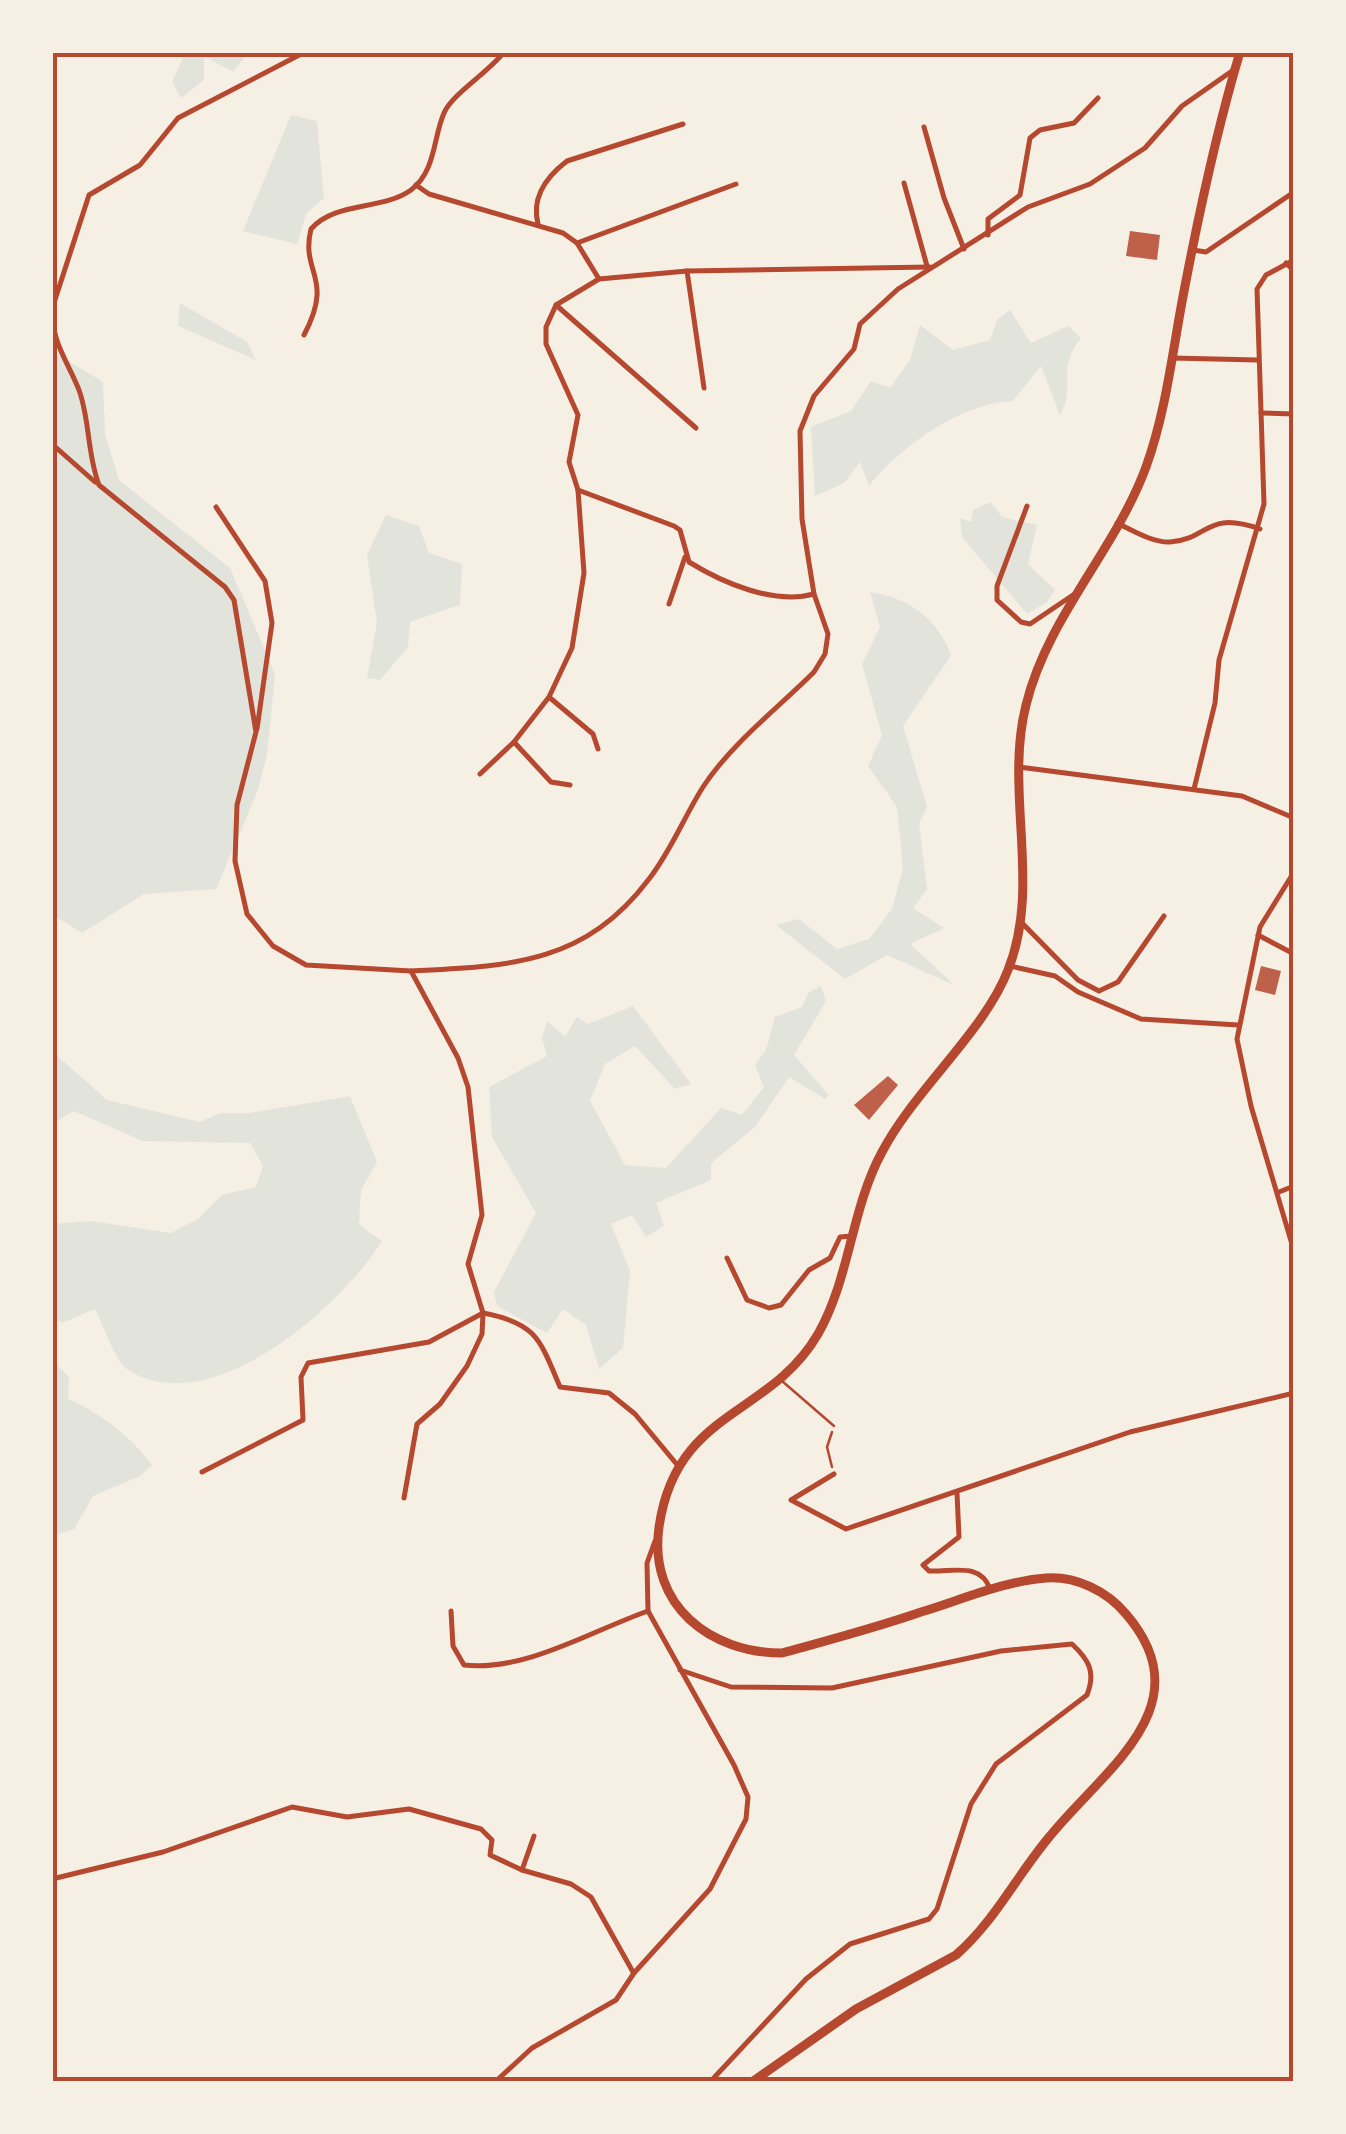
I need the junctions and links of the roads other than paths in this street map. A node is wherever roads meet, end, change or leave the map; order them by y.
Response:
1 (305, 52) edge
2 (504, 52) edge
3 (1240, 52) edge
4 (1235, 69) junction
5 (1098, 98) dead end
6 (683, 124) dead end
7 (924, 126) dead end
8 (904, 183) dead end
9 (736, 184) dead end
10 (416, 185) junction
11 (1294, 192) edge
12 (538, 224) junction
13 (988, 234) junction
14 (577, 242) junction
15 (964, 249) junction
16 (1193, 250) junction
17 (1294, 260) edge
18 (1286, 263) junction
19 (931, 267) junction
20 (1294, 270) edge
21 (688, 271) junction
22 (599, 279) junction
23 (54, 290) edge
24 (556, 305) junction
25 (52, 312) edge
26 (304, 335) dead end
27 (1292, 335) edge
28 (1294, 349) edge
29 (1172, 358) junction
30 (1257, 360) junction
31 (704, 388) dead end
32 (1260, 413) junction
33 (1294, 414) edge
34 (696, 428) dead end
35 (52, 444) edge
36 (99, 485) junction
37 (578, 490) junction
38 (1026, 506) dead end
39 (216, 507) dead end
40 (1117, 524) junction
41 (1260, 529) junction
42 (684, 557) junction
43 (814, 594) junction
44 (1073, 595) junction
45 (669, 604) dead end
46 (549, 696) junction
47 (256, 732) junction
48 (514, 742) junction
49 (598, 749) dead end
50 (1019, 767) junction
51 (480, 774) dead end
52 (570, 785) dead end
53 (1194, 788) junction
54 (1294, 818) edge
55 (1294, 872) edge
56 (1164, 916) dead end
57 (1021, 922) junction
58 (1258, 935) junction
59 (1294, 954) edge
60 (1010, 966) junction
61 (411, 971) junction
62 (1238, 1025) junction
63 (1294, 1186) edge
64 (1279, 1192) junction
65 (852, 1236) junction
66 (1294, 1251) edge
67 (727, 1258) dead end
68 (483, 1313) junction
69 (780, 1379) junction
70 (1294, 1393) edge
71 (834, 1426) road end
72 (678, 1467) junction
73 (202, 1472) dead end
74 (834, 1474) road end
75 (956, 1494) junction
76 (404, 1498) dead end
77 (658, 1534) junction
78 (990, 1590) junction
79 (451, 1611) dead end
80 (648, 1611) junction
81 (680, 1670) junction
82 (534, 1836) dead end
83 (522, 1870) junction
84 (52, 1880) edge
85 (634, 1973) junction
86 (495, 2082) edge
87 (710, 2082) edge
88 (752, 2082) edge

1 - 23 street
2 - 10 street
3 - 4 main road
4 - 13 street
4 - 16 main road
5 - 13 street
6 - 12 street
7 - 15 street
8 - 19 street
9 - 14 street
10 - 12 street
10 - 26 street
11 - 16 street
12 - 14 street
13 - 15 street
14 - 22 street
15 - 19 street
16 - 29 main road
17 - 18 street
18 - 20 street
18 - 30 street
19 - 21 street
19 - 43 street
21 - 22 street
21 - 31 street
22 - 24 street
23 - 25 street
24 - 34 street
24 - 37 street
25 - 36 street
27 - 28 street
29 - 30 street
29 - 40 main road
30 - 32 street
32 - 33 street
32 - 41 street
35 - 36 street
36 - 47 street
37 - 42 street
37 - 46 street
38 - 44 street
39 - 47 street
40 - 41 street
40 - 44 main road
41 - 53 street
42 - 43 street
42 - 45 street
43 - 61 street
44 - 50 main road
46 - 48 street
46 - 49 street
47 - 61 street
48 - 51 street
48 - 52 street
50 - 53 street
50 - 57 main road
53 - 54 street
55 - 58 street
56 - 57 street
57 - 60 main road
58 - 59 street
58 - 62 street
60 - 62 street
60 - 65 main road
61 - 68 street
62 - 64 street
63 - 64 street
64 - 66 street
65 - 67 street
65 - 69 main road
68 - 72 street
68 - 73 street
68 - 76 street
69 - 71 lane
69 - 72 main road
70 - 75 street
72 - 77 main road
74 - 75 street
75 - 78 street
77 - 78 main road
77 - 80 street
78 - 88 main road
79 - 80 street
80 - 81 street
81 - 85 street
81 - 87 street
82 - 83 street
83 - 84 street
83 - 85 street
85 - 86 street

